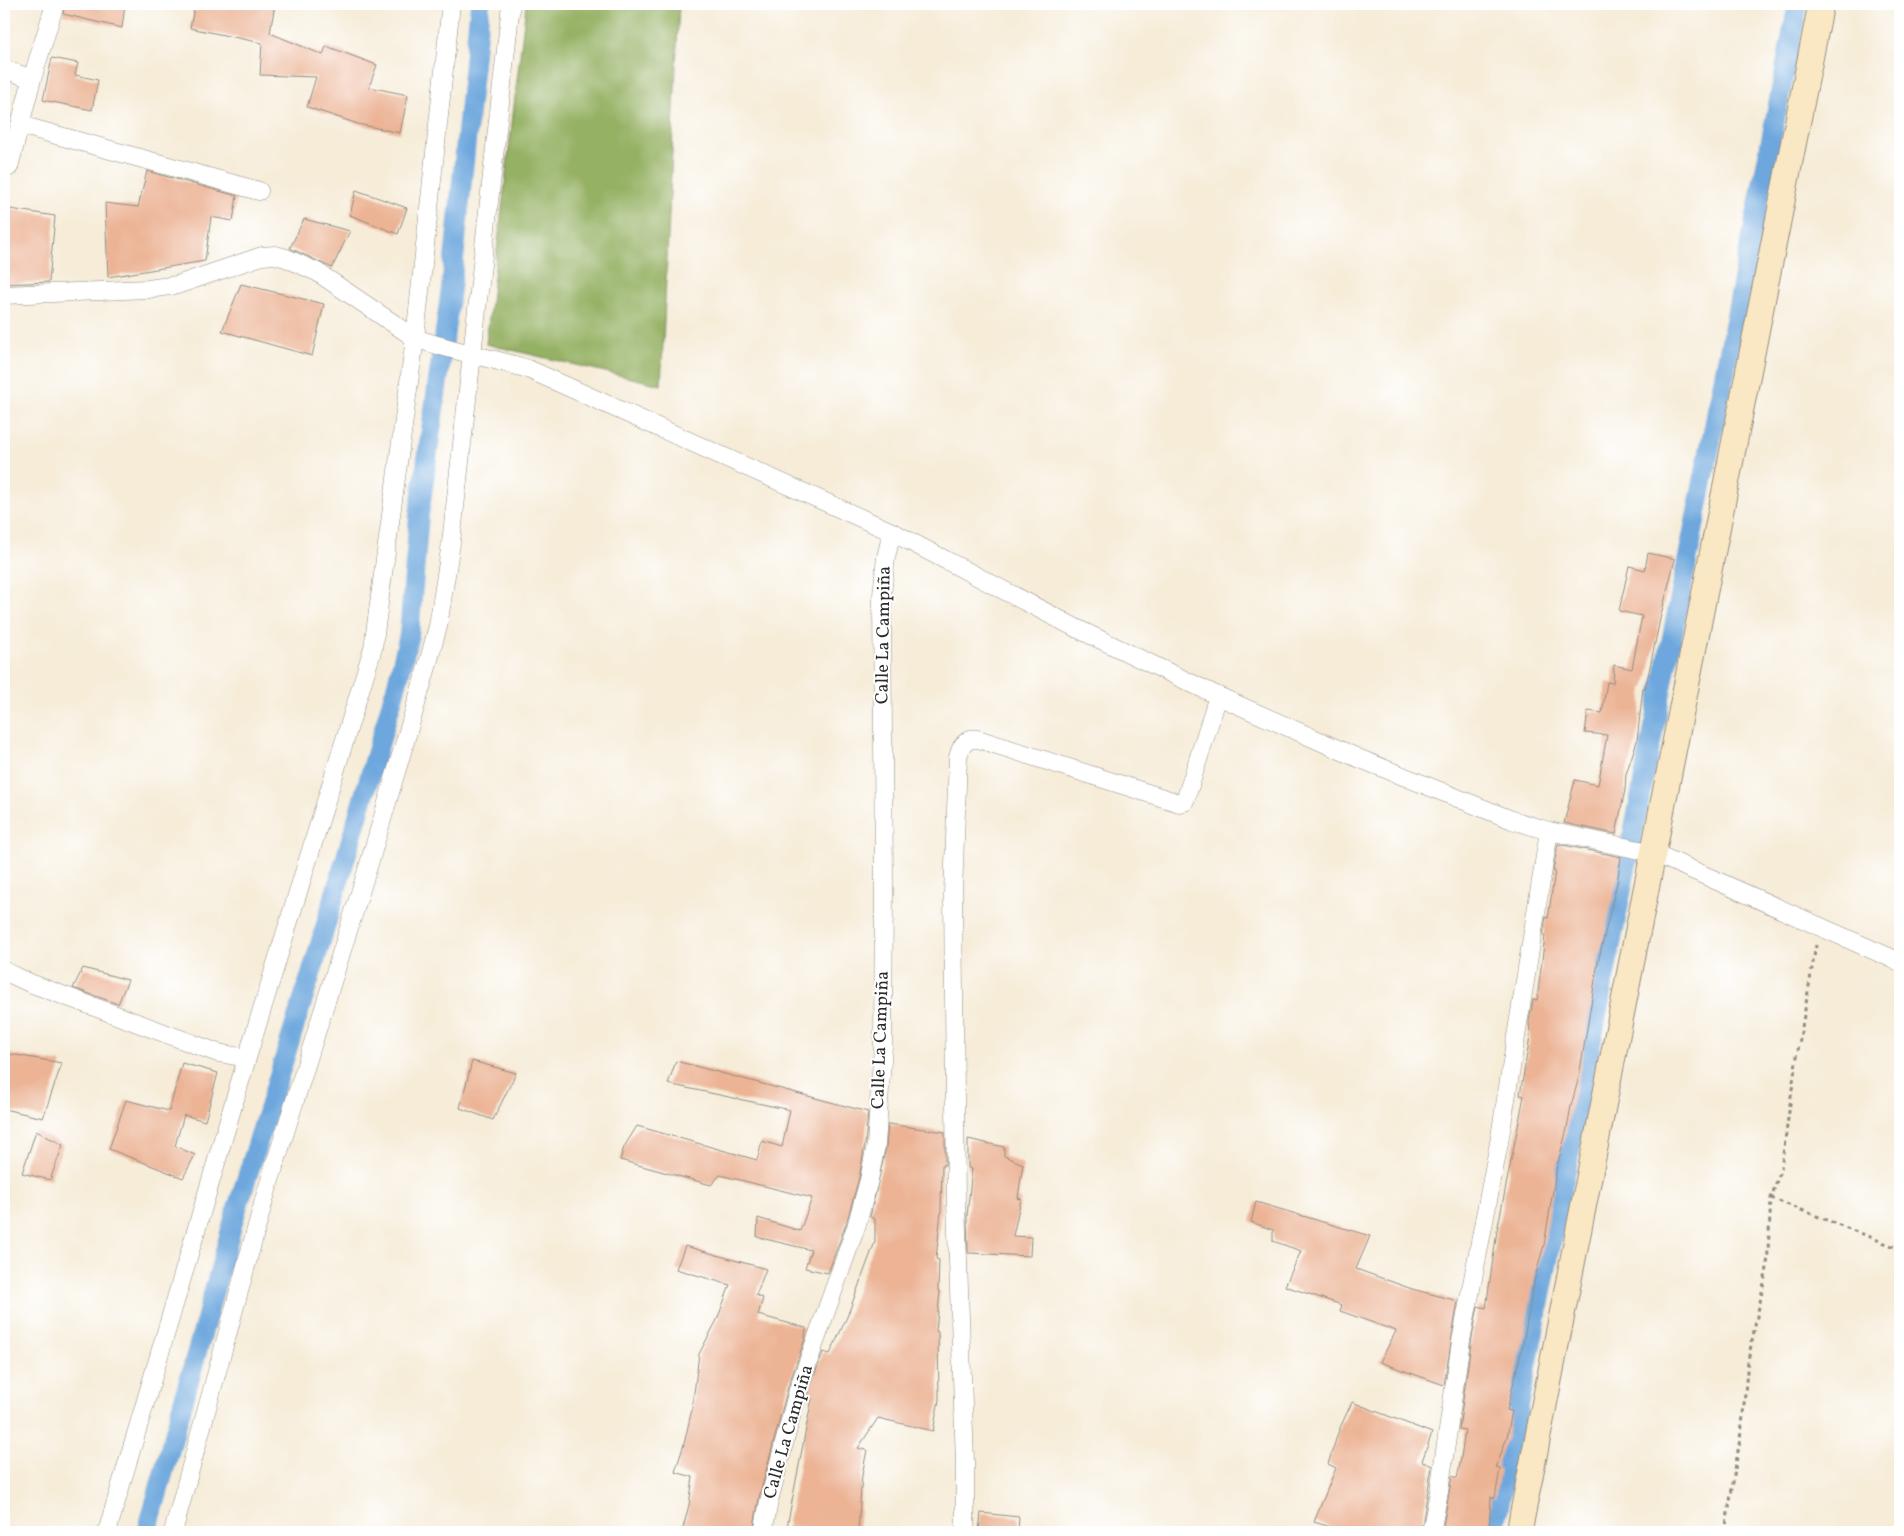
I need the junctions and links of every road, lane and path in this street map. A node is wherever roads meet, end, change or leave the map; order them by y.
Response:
1 (55, 4) edge
2 (451, 4) edge
3 (511, 4) edge
4 (1821, 4) edge
5 (4, 69) edge
6 (32, 79) junction
7 (20, 125) junction
8 (9, 167) dead end
9 (260, 191) dead end
10 (4, 295) edge
11 (415, 338) junction
12 (466, 352) junction
13 (892, 532) junction
14 (1218, 696) junction
15 (1549, 831) junction
16 (1640, 850) junction
17 (1819, 927) junction
18 (1900, 962) edge
19 (4, 971) edge
20 (247, 1058) junction
21 (1771, 1198) junction
22 (1900, 1249) edge
23 (107, 1532) edge
24 (173, 1532) edge
25 (763, 1532) edge
26 (965, 1532) edge
27 (1431, 1532) edge
28 (1519, 1532) edge
29 (1725, 1532) edge

1 - 6 street
2 - 11 street
3 - 12 street
4 - 16 main road
5 - 6 street
6 - 7 street
7 - 8 street
7 - 9 street
10 - 11 street
11 - 12 street
11 - 20 street
12 - 13 street
12 - 24 street
13 - 14 street
13 - 25 street, Calle La Campiña
14 - 15 street
14 - 26 street
15 - 16 street
15 - 27 street
16 - 17 street
16 - 28 main road
17 - 18 street
17 - 21 path
19 - 20 street
20 - 23 street
21 - 22 path
21 - 29 path

